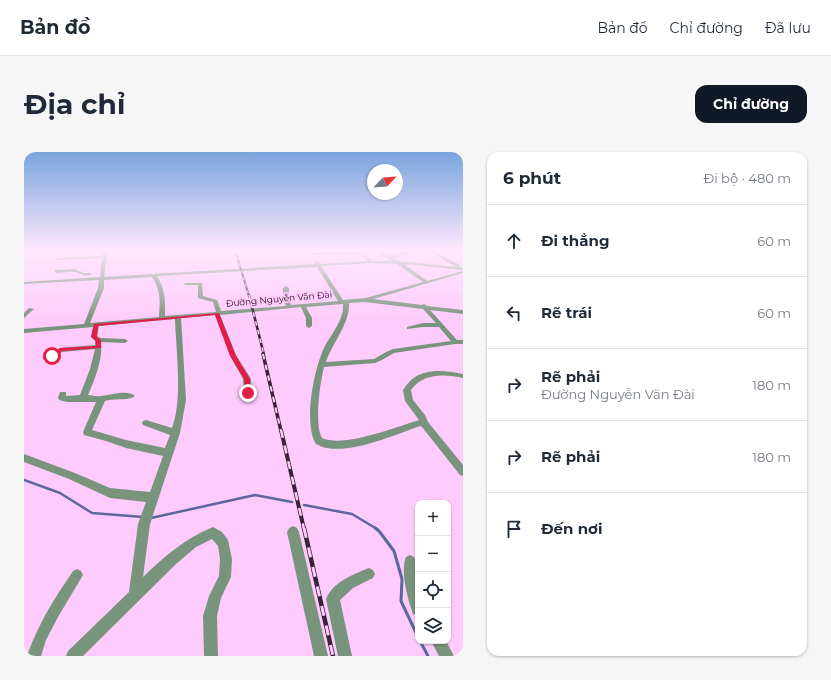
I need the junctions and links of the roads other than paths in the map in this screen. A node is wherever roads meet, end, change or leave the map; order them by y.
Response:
1 (83, 274) edge
2 (178, 274) edge
3 (324, 274) edge
4 (414, 274) edge
5 (457, 274) edge
6 (102, 275) junction
7 (154, 275) junction
8 (426, 282) junction
9 (24, 283) edge
10 (186, 284) dead end
11 (286, 288) dead end
12 (365, 300) junction
13 (344, 302) junction
14 (302, 306) junction
15 (424, 306) junction
16 (289, 307) junction
17 (30, 309) dead end
18 (463, 312) edge
19 (218, 314) junction
20 (24, 316) edge
21 (178, 317) junction
22 (162, 319) junction
23 (96, 325) junction
24 (440, 325) junction
25 (86, 326) junction
26 (309, 326) dead end
27 (409, 328) dead end
28 (24, 331) edge
29 (125, 341) dead end
30 (455, 342) junction
31 (463, 342) edge
32 (99, 344) junction
33 (45, 358) dead end
34 (321, 365) junction
35 (463, 376) edge
36 (248, 393) dead end
37 (63, 394) dead end
38 (132, 396) dead end
39 (83, 398) junction
40 (101, 399) junction
41 (146, 423) dead end
42 (425, 424) junction
43 (176, 433) junction
44 (169, 453) junction
45 (24, 458) edge
46 (463, 472) edge
47 (153, 498) junction
48 (293, 532) dead end
49 (410, 561) dead end
50 (369, 574) dead end
51 (77, 575) dead end
52 (135, 595) junction
53 (418, 608) edge
54 (440, 644) edge
55 (34, 656) edge
56 (73, 656) edge
57 (211, 656) edge
58 (321, 656) edge
59 (344, 656) edge
60 (446, 656) edge

1 - 6 street
2 - 7 street
3 - 13 street
4 - 8 street
5 - 8 street
6 - 7 street
6 - 9 street
6 - 25 street
7 - 22 street
8 - 12 street
10 - 19 street
11 - 16 street
12 - 13 street, Đường Nguyễn Văn Đài
12 - 15 street, Đường Nguyễn Văn Đài
13 - 14 street, Đường Nguyễn Văn Đài
13 - 34 street
14 - 16 street, Đường Nguyễn Văn Đài
14 - 26 street
15 - 18 street, Đường Nguyễn Văn Đài
15 - 24 street
16 - 19 street, Đường Nguyễn Văn Đài
17 - 20 street
19 - 21 street, Đường Nguyễn Văn Đài
19 - 36 street
21 - 22 street, Đường Nguyễn Văn Đài
21 - 43 street
22 - 23 street, Đường Nguyễn Văn Đài
23 - 25 street, Đường Nguyễn Văn Đài
23 - 32 street
24 - 27 street
24 - 30 street
25 - 28 street, Đường Nguyễn Văn Đài
29 - 32 street
30 - 31 street
30 - 34 street
32 - 33 street
32 - 39 street
34 - 42 street
35 - 42 street
37 - 39 street
38 - 40 street
39 - 40 street
40 - 44 street
41 - 43 street
42 - 46 street
43 - 44 street
44 - 47 street
45 - 47 street
47 - 52 street
48 - 58 street
49 - 53 street
50 - 59 street
51 - 55 street
52 - 56 street
52 - 57 street
54 - 60 street

